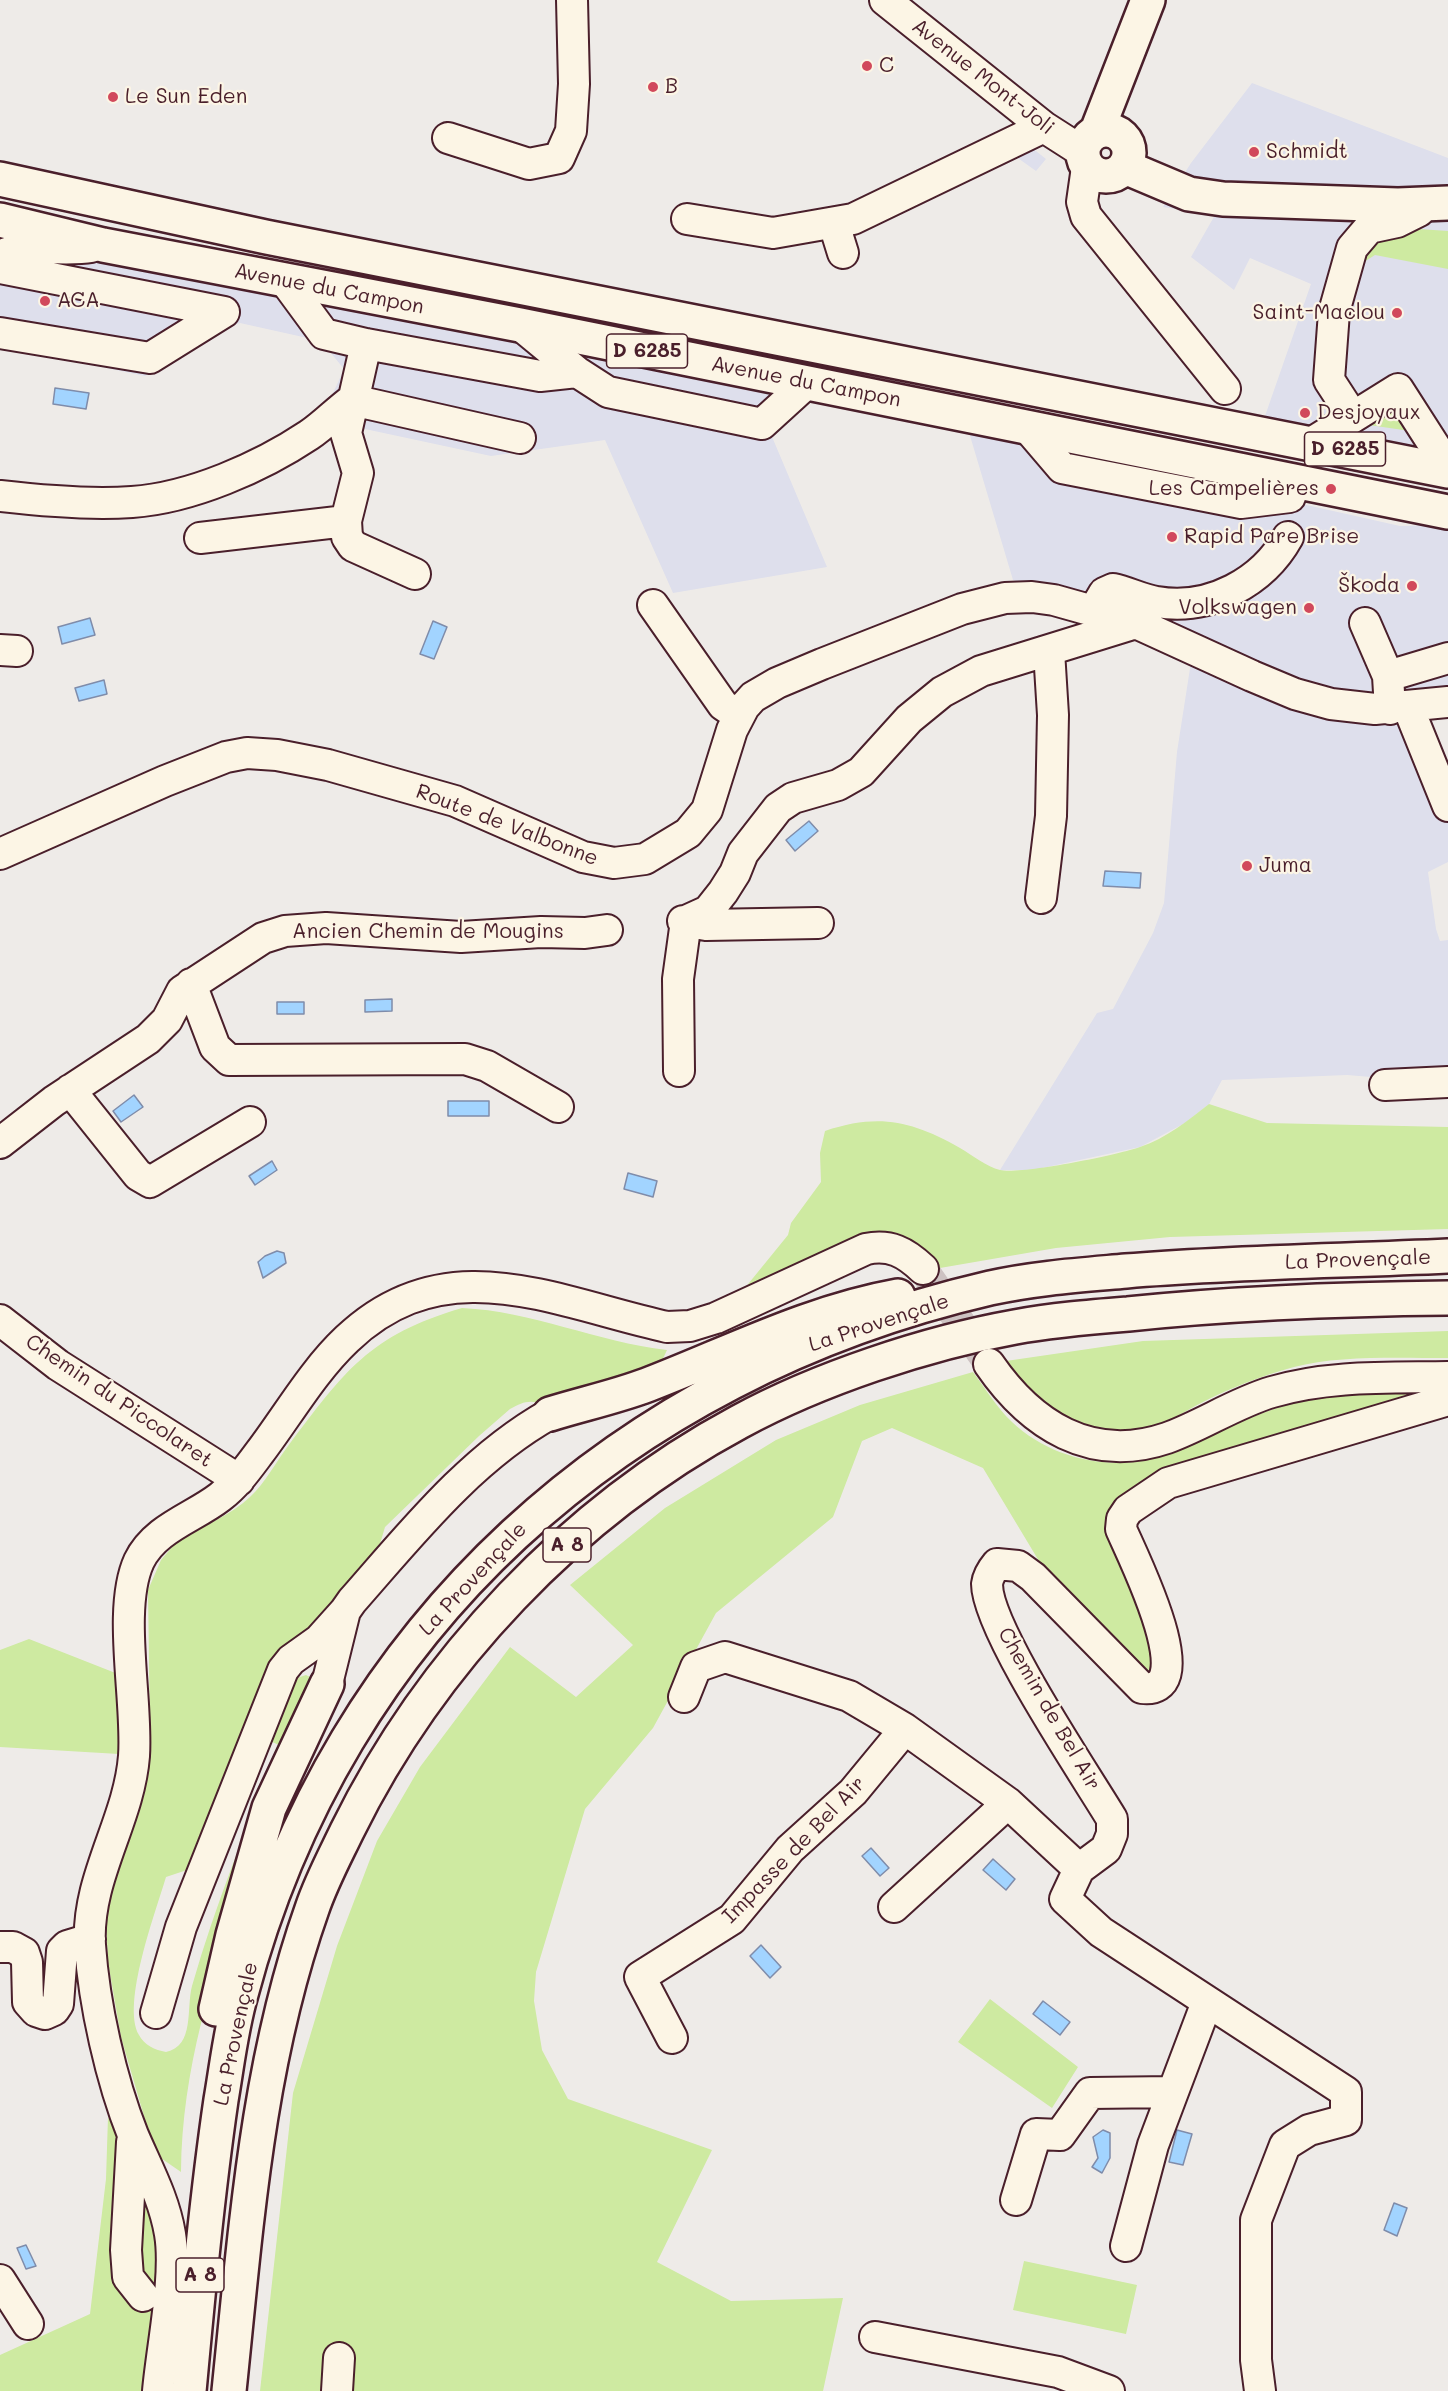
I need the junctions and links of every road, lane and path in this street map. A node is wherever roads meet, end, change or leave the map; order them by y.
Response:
1 (572, 0) edge
2 (885, 0) edge
3 (1148, 0) edge
4 (1044, 127) junction
5 (448, 138) dead end
6 (1089, 150) junction
7 (0, 179) edge
8 (1428, 210) edge
9 (687, 219) dead end
10 (0, 220) edge
11 (834, 224) junction
12 (103, 245) junction
13 (843, 253) dead end
14 (0, 256) edge
15 (0, 268) edge
16 (285, 281) junction
17 (520, 325) junction
18 (0, 333) edge
19 (366, 344) junction
20 (577, 372) junction
21 (807, 383) junction
22 (1225, 389) dead end
23 (351, 400) junction
24 (1353, 417) junction
25 (520, 438) dead end
26 (1313, 442) junction
27 (1448, 469) edge
28 (0, 496) edge
29 (1448, 512) edge
30 (346, 521) junction
31 (1288, 537) dead end
32 (200, 538) dead end
33 (415, 574) dead end
34 (653, 605) dead end
35 (1094, 610) junction
36 (1136, 623) junction
37 (1365, 623) dead end
38 (1049, 651) junction
39 (1448, 658) edge
40 (1388, 676) junction
41 (1448, 702) edge
42 (1399, 708) junction
43 (739, 716) junction
44 (1448, 806) edge
45 (0, 854) edge
46 (1041, 898) dead end
47 (677, 921) junction
48 (818, 923) dead end
49 (607, 930) dead end
50 (191, 984) junction
51 (679, 1071) dead end
52 (1448, 1082) edge
53 (1385, 1085) dead end
54 (70, 1090) junction
55 (558, 1107) dead end
56 (250, 1122) dead end
57 (0, 1143) edge
58 (1448, 1256) edge
59 (922, 1269) tunnel mouth
60 (992, 1287) junction
61 (1448, 1298) edge
62 (0, 1320) edge
63 (989, 1364) tunnel mouth
64 (1448, 1377) edge
65 (1448, 1400) edge
66 (550, 1414) joint
67 (239, 1480) junction
68 (345, 1611) junction
69 (327, 1684) junction
70 (276, 1685) junction
71 (684, 1697) dead end
72 (904, 1729) junction
73 (1008, 1803) junction
74 (1079, 1869) junction
75 (894, 1907) dead end
76 (90, 1939) junction
77 (0, 1947) edge
78 (1207, 2002) junction
79 (156, 2013) dead end
80 (672, 2038) dead end
81 (1173, 2092) junction
82 (133, 2133) junction
83 (212, 2159) junction
84 (1016, 2200) dead end
85 (1126, 2246) dead end
86 (0, 2280) edge
87 (143, 2296) dead end
88 (28, 2324) dead end
89 (875, 2337) dead end
90 (339, 2358) dead end
91 (1054, 2381) edge
92 (158, 2391) edge
93 (189, 2391) edge
94 (229, 2391) edge
95 (337, 2391) edge
96 (1109, 2391) edge
97 (1260, 2391) edge

1 - 5 street
2 - 4 street, Avenue Mont-Joli
3 - 6 main road
4 - 6 street, Avenue Mont-Joli
4 - 11 street
6 - 8 main road
6 - 22 street
7 - 26 main road, Avenue du Campon / D 6285
8 - 24 street
9 - 11 street
10 - 12 main road, Avenue du Campon / D 6285
11 - 13 street
12 - 14 street
12 - 16 main road, Avenue du Campon / D 6285
15 - 18 street
16 - 17 main road, Avenue du Campon / D 6285
16 - 19 street
17 - 20 street
17 - 21 main road, Avenue du Campon / D 6285
19 - 20 street
19 - 23 street
20 - 21 street
21 - 29 main road, Avenue du Campon / D 6285
23 - 25 street
23 - 28 street
23 - 30 street
24 - 26 street
24 - 27 street
26 - 27 main road, D 6285
30 - 32 street
30 - 33 street
31 - 35 street
34 - 43 street
35 - 36 street, Route de Valbonne
35 - 43 street, Route de Valbonne
36 - 38 street
36 - 42 street, Route de Valbonne
37 - 40 street
38 - 46 street
38 - 47 street
39 - 40 street
40 - 42 street
41 - 42 street, Route de Valbonne
42 - 44 street
43 - 45 street, Route de Valbonne
47 - 48 street
47 - 51 street
49 - 50 street, Ancien Chemin de Mougins
50 - 54 street, Ancien Chemin de Mougins
50 - 55 street
52 - 53 street
54 - 56 street
54 - 57 street, Ancien Chemin de Mougins
58 - 60 main road, La Provençale / A 8
59 - 67 street
60 - 66 main road
60 - 83 main road, La Provençale / A 8
61 - 94 main road, La Provençale / A 8
62 - 67 street, Chemin du Piccolaret
63 - 64 street
65 - 74 street, Chemin de Bel Air
66 - 68 street
67 - 76 street
68 - 69 street
68 - 70 street
69 - 70 street
69 - 83 main road
70 - 79 street
71 - 72 street
72 - 73 street
72 - 80 street, Impasse de Bel Air
73 - 74 street
73 - 75 street
74 - 78 street, Chemin de Bel Air
76 - 77 street
76 - 82 street
78 - 81 street
78 - 97 street, Chemin de Bel Air
81 - 84 street
81 - 85 street
82 - 87 street
82 - 92 street
83 - 93 main road, La Provençale / A 8
86 - 88 street
89 - 91 street
90 - 95 street
91 - 96 street

